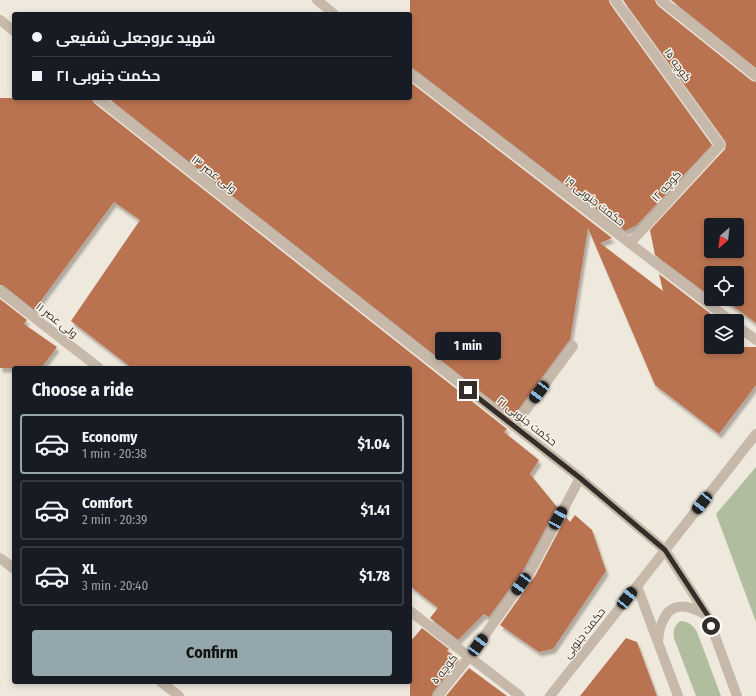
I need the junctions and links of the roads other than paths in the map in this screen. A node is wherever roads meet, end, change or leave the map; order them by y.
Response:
1 (316, 0) edge
2 (615, 0) edge
3 (661, 0) edge
4 (331, 12) edge
5 (0, 20) edge
6 (12, 29) edge
7 (412, 76) edge
8 (756, 76) edge
9 (101, 100) edge
10 (720, 145) joint
11 (630, 244) junction
12 (314, 268) joint
13 (0, 291) edge
14 (722, 314) edge
15 (744, 331) edge
16 (756, 340) edge
17 (573, 346) dead end
18 (96, 366) edge
19 (514, 426) junction
20 (756, 434) edge
21 (580, 478) junction
22 (665, 550) junction
23 (0, 558) edge
24 (12, 567) edge
25 (637, 586) junction
26 (412, 613) edge
27 (708, 616) junction
28 (658, 641) junction
29 (469, 657) junction
30 (164, 684) edge
31 (179, 696) edge
32 (438, 696) edge
33 (520, 696) edge
34 (550, 696) edge
35 (678, 696) edge
36 (737, 696) edge

1 - 4 street
2 - 10 street, کوچه ۱۵
3 - 8 street
5 - 6 street
7 - 11 street, حکمت جنوبی ۱۹
9 - 12 street, ولی عصر ۱۳
10 - 11 street, کوچه ۱۲
11 - 14 street, حکمت جنوبی ۱۹
12 - 19 street, حکمت جنوبی ۲۱
13 - 18 street, ولی عصر ۱۱
15 - 16 street
17 - 19 street
19 - 21 street, حکمت جنوبی ۲۱
20 - 22 street, حکمت جنوبی
21 - 22 street, حکمت جنوبی ۲۱
21 - 29 street, کوچه ۵
22 - 25 street, حکمت جنوبی
22 - 27 street, حکمت جنوبی ۲۱
23 - 24 street
25 - 28 street
25 - 34 street, حکمت جنوبی
26 - 29 street
27 - 28 street
27 - 36 street, حکمت جنوبی ۲۱
28 - 35 street
29 - 32 street, کوچه ۵
29 - 33 street
30 - 31 street

